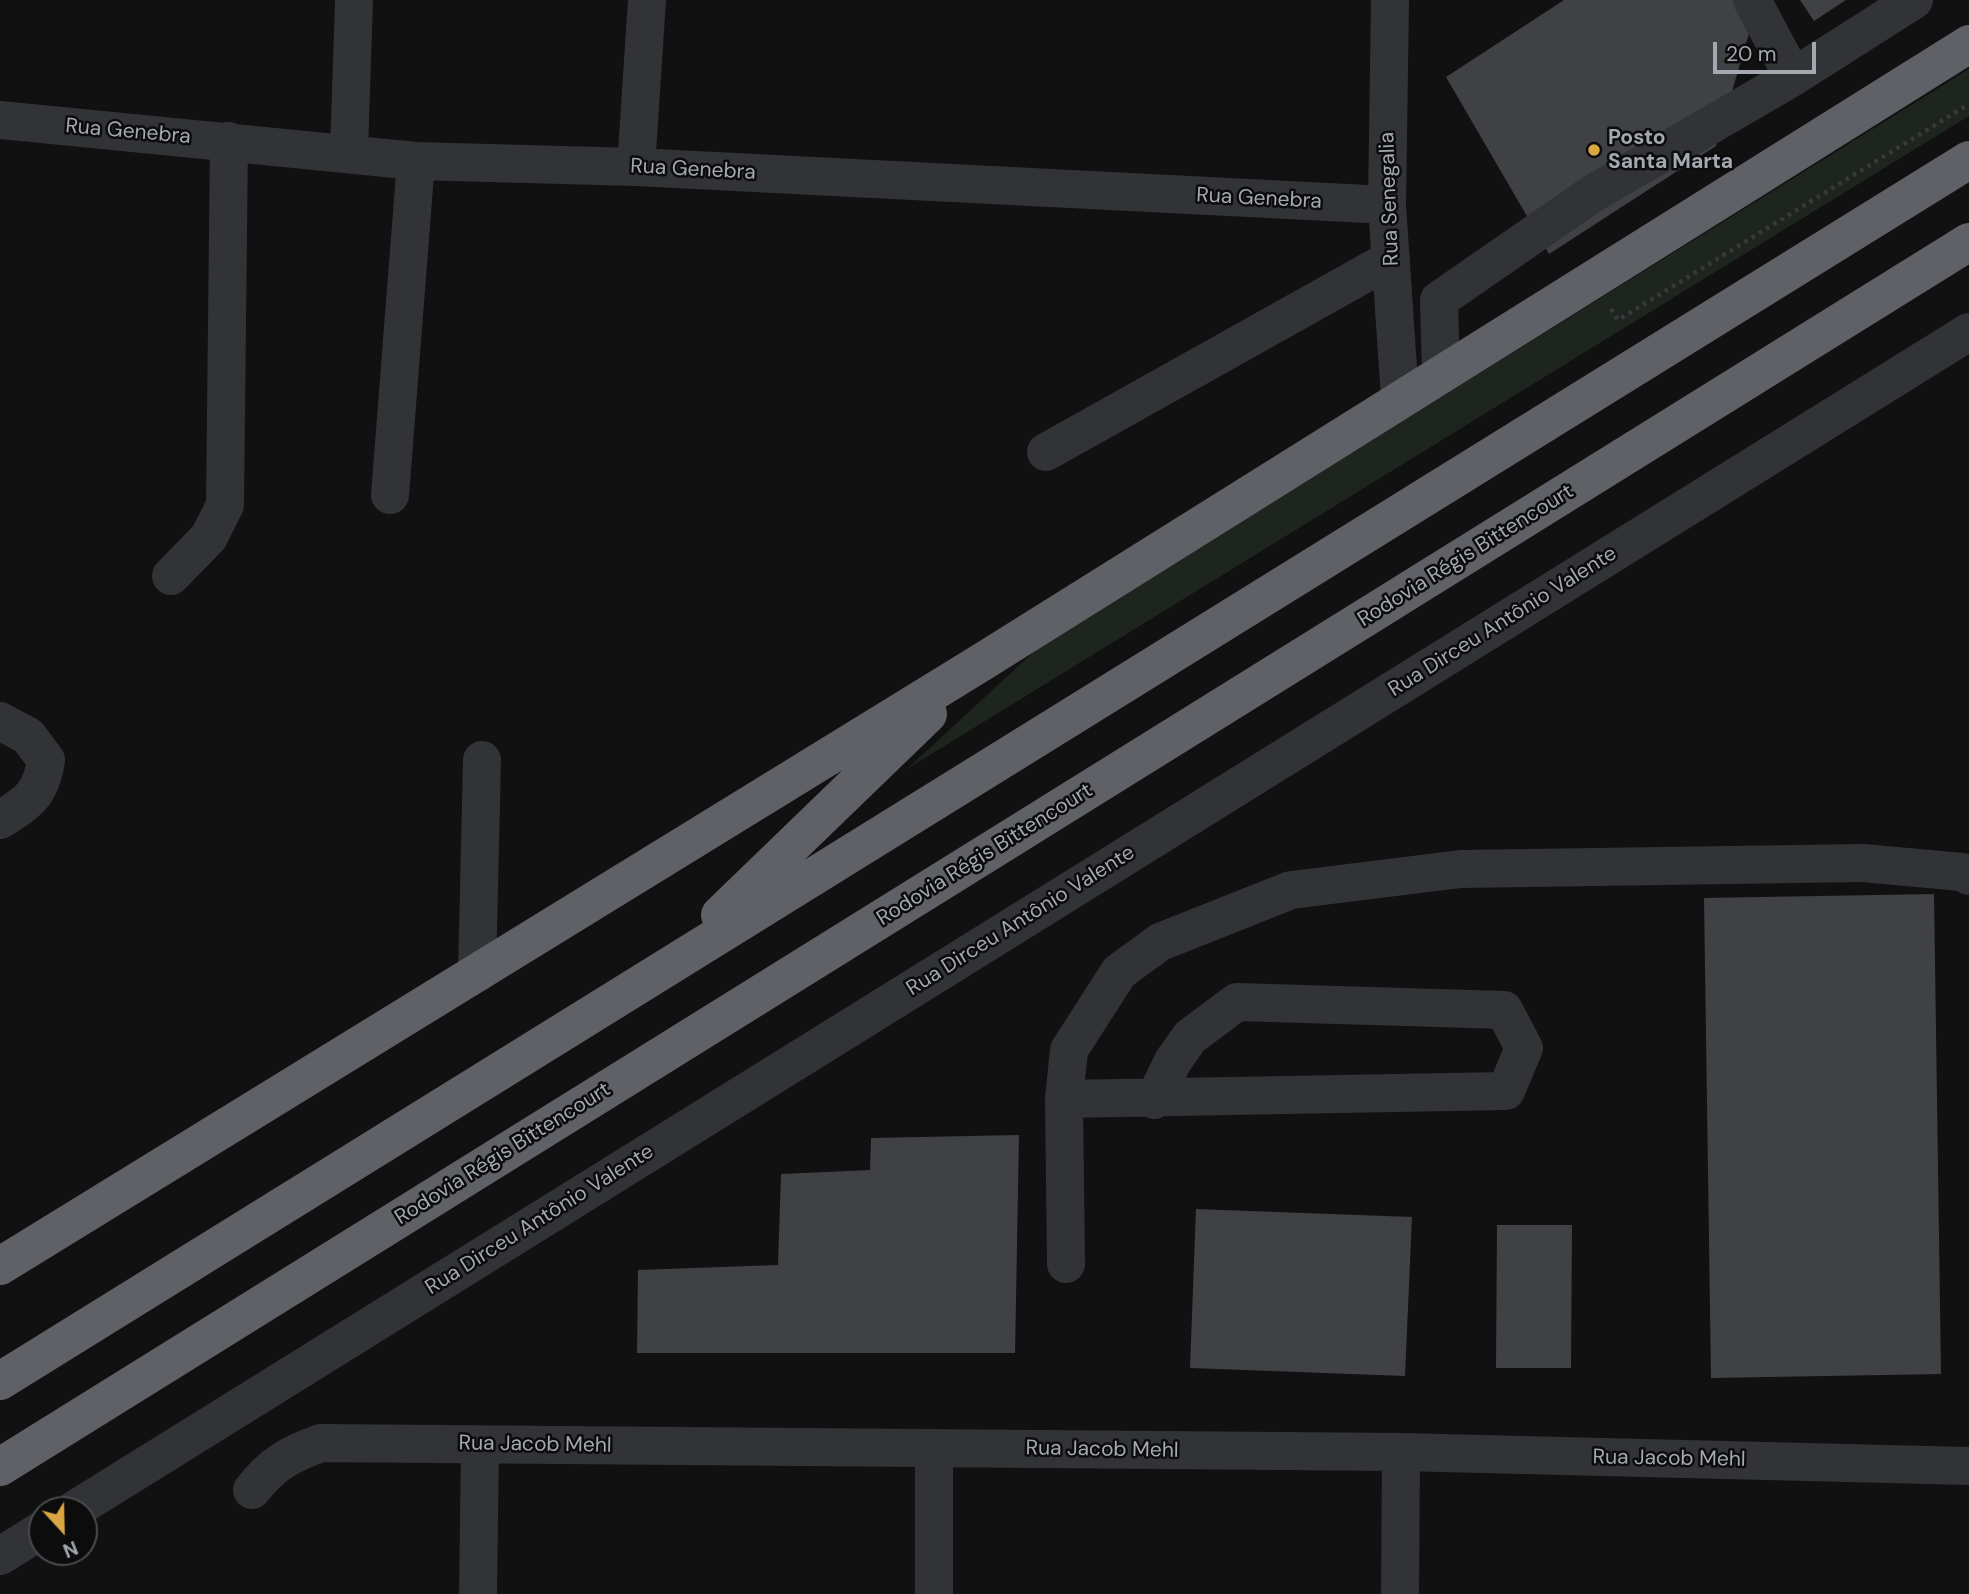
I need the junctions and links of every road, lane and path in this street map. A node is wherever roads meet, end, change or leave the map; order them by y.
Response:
1 (354, 0) edge
2 (648, 0) edge
3 (1390, 0) edge
4 (1752, 0) edge
5 (1914, 0) edge
6 (1969, 44) edge
7 (1793, 77) junction
8 (1969, 104) edge
9 (0, 120) edge
10 (229, 141) junction
11 (349, 152) junction
12 (416, 160) junction
13 (1969, 160) edge
14 (636, 167) junction
15 (1387, 205) junction
16 (1969, 242) edge
17 (1391, 259) junction
18 (1592, 279) junction
19 (1969, 332) edge
20 (1441, 373) junction
21 (1400, 398) junction
22 (1046, 452) dead end
23 (390, 495) dead end
24 (171, 576) dead end
25 (982, 662) junction
26 (0, 721) edge
27 (482, 760) dead end
28 (0, 820) edge
29 (1969, 876) edge
30 (665, 967) junction
31 (477, 973) junction
32 (1064, 1099) junction
33 (1154, 1100) junction
34 (1066, 1264) dead end
35 (0, 1266) edge
36 (0, 1381) edge
37 (480, 1444) junction
38 (934, 1448) junction
39 (1401, 1452) junction
40 (1969, 1466) edge
41 (0, 1467) edge
42 (252, 1490) dead end
43 (97, 1496) edge
44 (28, 1539) edge
45 (0, 1556) edge
46 (478, 1594) edge
47 (933, 1594) edge
48 (1400, 1594) edge

1 - 11 street
2 - 14 street
3 - 15 street, Rua Senegalia
4 - 7 street
5 - 7 street
6 - 18 highway
7 - 20 street
8 - 18 path
9 - 10 street, Rua Genebra
10 - 11 street, Rua Genebra
10 - 24 street
11 - 12 street, Rua Genebra
12 - 14 street, Rua Genebra
12 - 23 street
13 - 30 highway
14 - 15 street, Rua Genebra
15 - 17 street, Rua Senegalia
16 - 41 highway, Rodovia Régis Bittencourt
17 - 21 street, Rua Senegalia
17 - 22 street
18 - 20 highway
19 - 43 street, Rua Dirceu Antônio Valente
20 - 21 highway
21 - 25 highway
25 - 30 highway
25 - 31 highway
26 - 28 street
27 - 31 street
29 - 32 street
30 - 36 highway
31 - 35 highway
32 - 33 street
32 - 34 street
33 - 33 street
37 - 38 street, Rua Jacob Mehl
37 - 42 street, Rua Jacob Mehl
37 - 46 street
38 - 39 street, Rua Jacob Mehl
38 - 47 street
39 - 40 street, Rua Jacob Mehl
39 - 48 street
44 - 45 street

